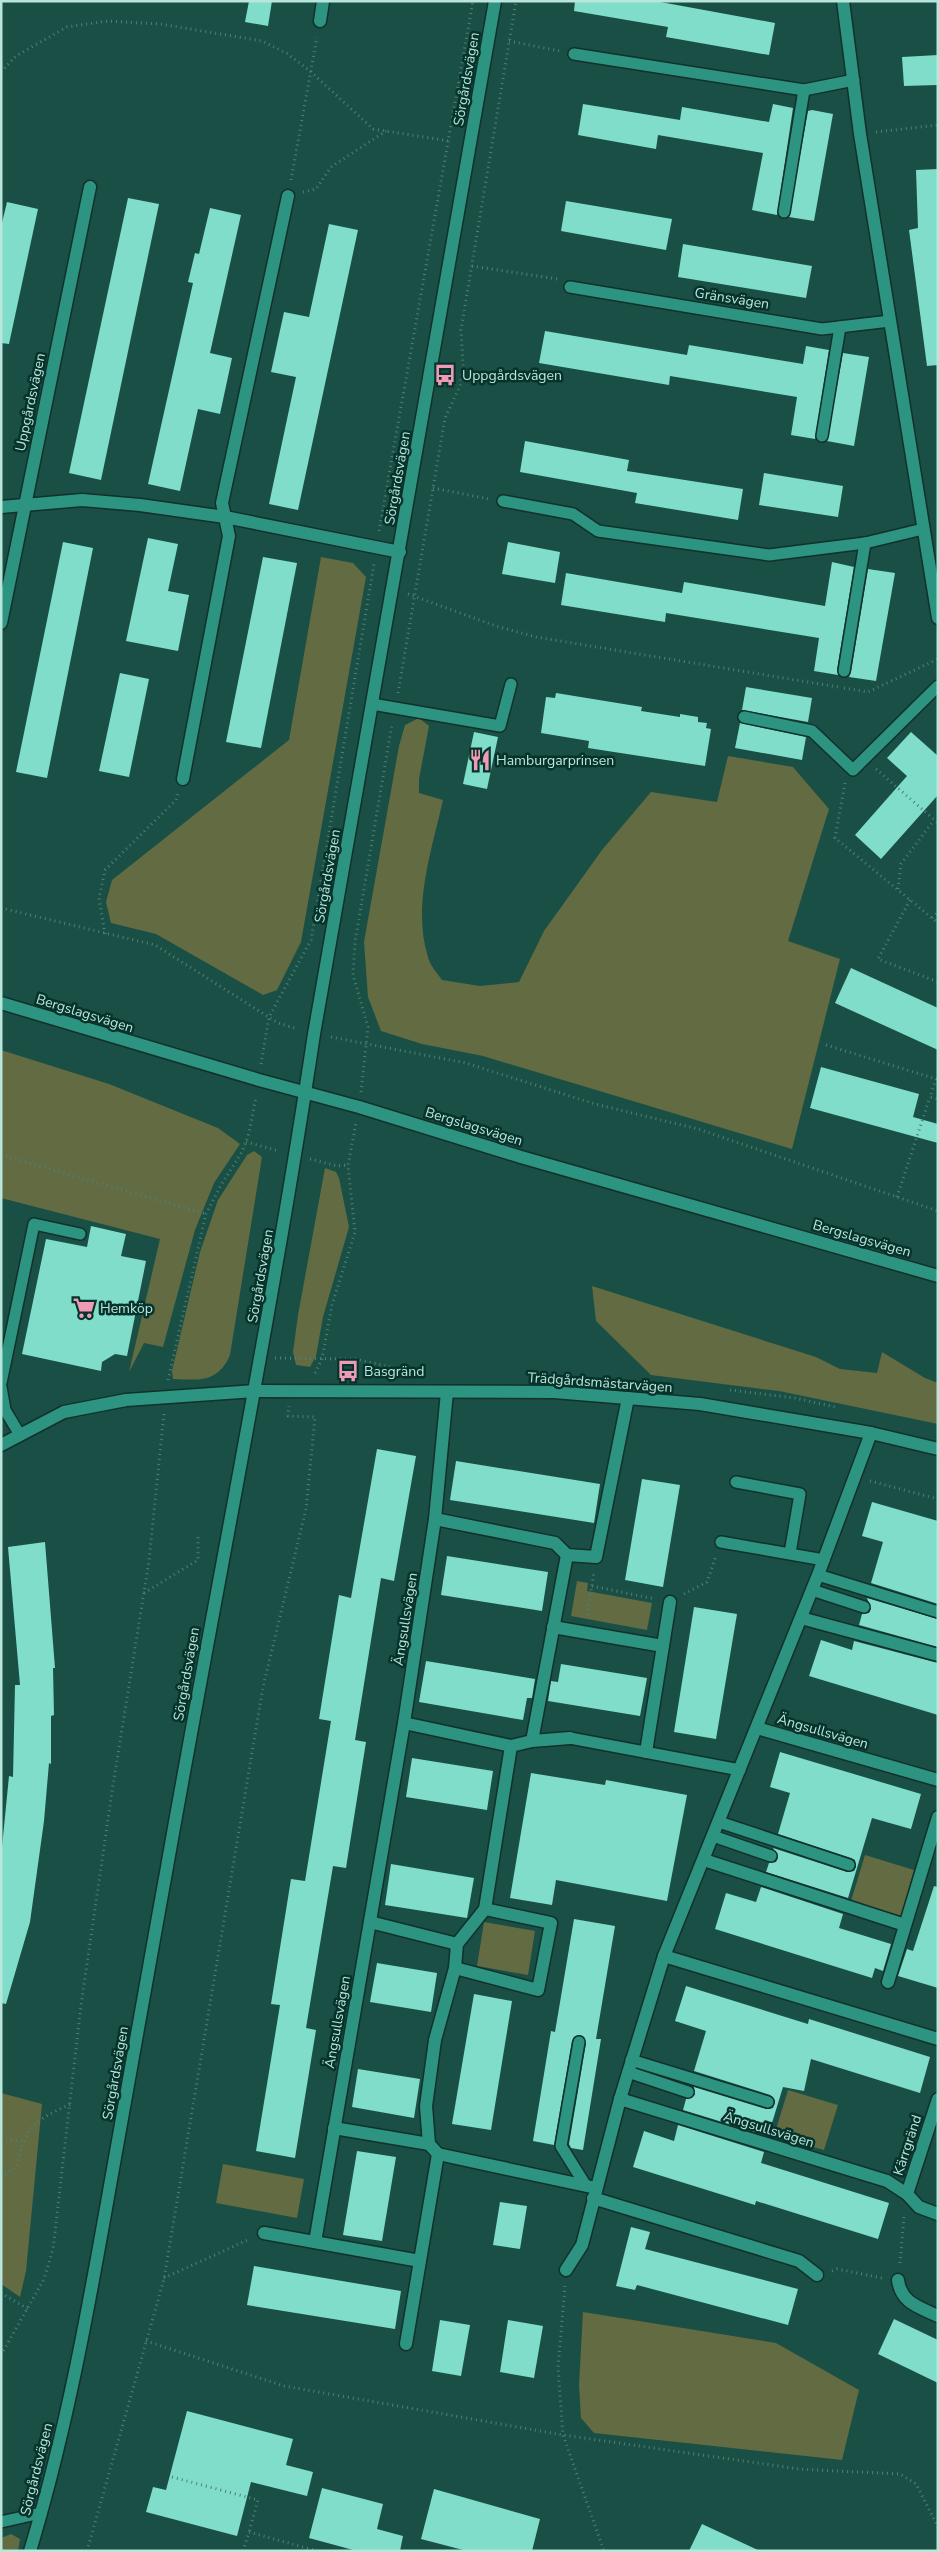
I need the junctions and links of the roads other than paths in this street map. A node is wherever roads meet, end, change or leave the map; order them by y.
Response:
1 (323, 1) edge
2 (495, 1) edge
3 (843, 1) edge
4 (320, 21) road end
5 (574, 54) road end
6 (854, 80) junction
7 (804, 90) junction
8 (90, 188) dead end
9 (288, 196) road end
10 (784, 212) dead end
11 (570, 287) road end
12 (890, 322) junction
13 (840, 326) junction
14 (822, 436) dead end
15 (503, 501) road end
16 (24, 505) junction
17 (1, 507) edge
18 (225, 517) junction
19 (923, 529) junction
20 (865, 543) junction
21 (400, 552) junction
22 (938, 618) edge
23 (1, 623) edge
24 (844, 671) dead end
25 (511, 684) dead end
26 (938, 686) edge
27 (372, 704) junction
28 (744, 717) dead end
29 (183, 779) road end
30 (1, 1003) edge
31 (305, 1093) junction
32 (80, 1234) dead end
33 (938, 1276) edge
34 (1, 1383) edge
35 (1, 1387) edge
36 (255, 1391) junction
37 (447, 1392) junction
38 (628, 1398) junction
39 (871, 1433) junction
40 (20, 1435) junction
41 (1, 1445) edge
42 (938, 1450) edge
43 (736, 1482) dead end
44 (435, 1519) junction
45 (721, 1542) dead end
46 (790, 1553) junction
47 (566, 1555) junction
48 (824, 1560) junction
49 (818, 1575) junction
50 (812, 1590) junction
51 (670, 1602) dead end
52 (864, 1607) dead end
53 (938, 1612) edge
54 (801, 1618) junction
55 (553, 1627) junction
56 (663, 1646) junction
57 (938, 1655) edge
58 (404, 1724) junction
59 (757, 1728) junction
60 (570, 1738) joint
61 (532, 1741) junction
62 (511, 1746) junction
63 (646, 1752) junction
64 (740, 1770) junction
65 (938, 1780) edge
66 (938, 1817) edge
67 (719, 1822) junction
68 (714, 1836) junction
69 (771, 1856) dead end
70 (704, 1860) junction
71 (849, 1865) dead end
72 (485, 1909) junction
73 (370, 1922) junction
74 (905, 1924) junction
75 (457, 1944) junction
76 (664, 1956) junction
77 (455, 1968) junction
78 (888, 1982) dead end
79 (938, 2039) edge
80 (579, 2042) dead end
81 (630, 2066) junction
82 (688, 2092) dead end
83 (620, 2099) junction
84 (938, 2099) edge
85 (768, 2102) dead end
86 (334, 2128) junction
87 (429, 2144) junction
88 (438, 2154) junction
89 (592, 2191) junction
90 (907, 2194) junction
91 (938, 2214) edge
92 (264, 2233) road end
93 (315, 2242) junction
94 (420, 2261) junction
95 (566, 2270) road end
96 (817, 2276) road end
97 (898, 2280) road end
98 (938, 2316) edge
99 (406, 2344) dead end
100 (41, 2513) junction
101 (1, 2522) edge
102 (30, 2551) edge

1 - 4 street
2 - 21 street, Sörgårdsvägen
3 - 6 street
5 - 7 lane
6 - 7 lane
6 - 12 street
7 - 10 lane
8 - 16 street, Uppgårdsvägen
9 - 18 street
11 - 13 lane, Gränsvägen
12 - 13 lane, Gränsvägen
12 - 19 street
13 - 14 lane
15 - 20 lane
16 - 17 street
16 - 18 street
16 - 23 street, Uppgårdsvägen
18 - 21 street
18 - 29 street
19 - 20 lane
19 - 22 street
20 - 24 lane
21 - 27 street, Sörgårdsvägen
25 - 27 lane
26 - 28 lane
27 - 31 street, Sörgårdsvägen
30 - 31 street, Bergslagsvägen
31 - 33 street, Bergslagsvägen
31 - 36 street, Sörgårdsvägen
32 - 34 lane
35 - 40 lane
36 - 37 street, Trädgårdsmästarvägen
36 - 40 street
36 - 100 street, Sörgårdsvägen
37 - 38 street, Trädgårdsmästarvägen
37 - 44 street, Ängsullsvägen
38 - 39 street, Trädgårdsmästarvägen
38 - 47 street
39 - 42 street, Trädgårdsmästarvägen
39 - 48 street, Ängsullsvägen
40 - 41 street
43 - 46 lane
44 - 47 street
44 - 58 street, Ängsullsvägen
45 - 46 lane
46 - 48 lane
47 - 55 street
48 - 49 street, Ängsullsvägen
49 - 50 street, Ängsullsvägen
49 - 53 lane
50 - 52 lane
50 - 54 street, Ängsullsvägen
51 - 56 street
54 - 57 street
54 - 59 street, Ängsullsvägen
55 - 56 street
55 - 61 street
56 - 63 street
58 - 62 street
58 - 73 street, Ängsullsvägen
59 - 64 street, Ängsullsvägen
59 - 65 street, Ängsullsvägen
60 - 61 street
60 - 63 lane
61 - 62 street
62 - 72 street
63 - 64 lane
64 - 67 street, Ängsullsvägen
66 - 74 street
67 - 68 street, Ängsullsvägen
67 - 71 lane
68 - 69 lane
68 - 70 street, Ängsullsvägen
70 - 74 street
70 - 76 street, Ängsullsvägen
72 - 75 street
72 - 77 street
73 - 75 street
73 - 86 street, Ängsullsvägen
74 - 78 street
75 - 77 street
76 - 79 street
76 - 81 street, Ängsullsvägen
77 - 87 street
80 - 89 lane
81 - 82 lane
81 - 83 street, Ängsullsvägen
81 - 85 lane
83 - 89 street, Ängsullsvägen
83 - 90 street, Ängsullsvägen
84 - 90 street, Kärrgränd
86 - 87 street
86 - 93 street, Ängsullsvägen
87 - 88 street
88 - 89 street
88 - 94 street
89 - 95 street, Ängsullsvägen
89 - 96 street
90 - 91 street, Kärrgränd
92 - 93 street
93 - 94 street
94 - 99 street
97 - 98 street
100 - 101 lane
100 - 102 street, Sörgårdsvägen

